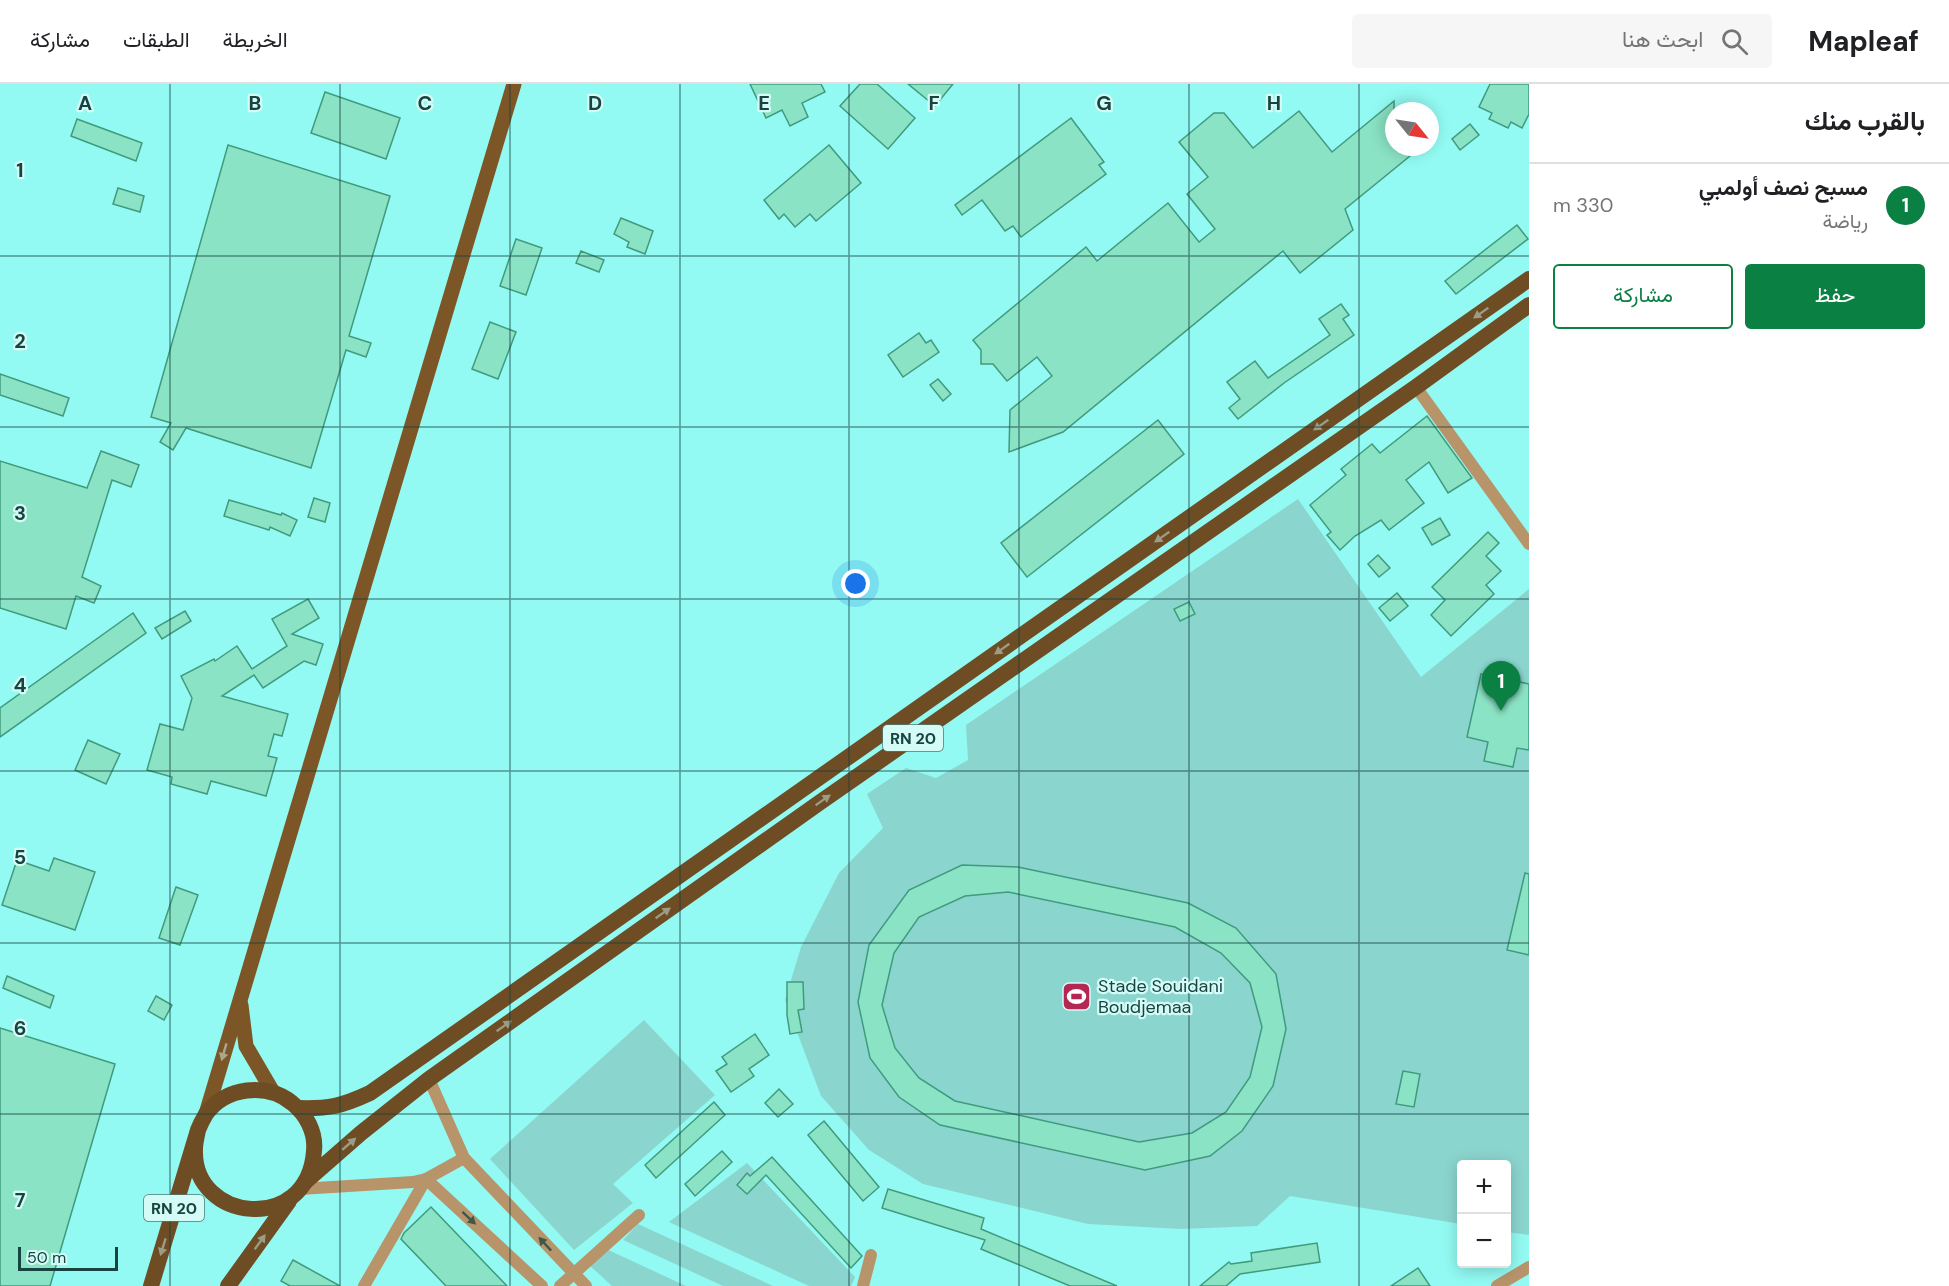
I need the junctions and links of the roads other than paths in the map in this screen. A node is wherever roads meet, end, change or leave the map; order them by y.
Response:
1 (514, 84) edge
2 (1529, 279) edge
3 (1529, 305) edge
4 (1416, 387) junction
5 (1529, 544) edge
6 (240, 996) junction
7 (429, 1079) junction
8 (273, 1092) junction
9 (298, 1108) junction
10 (206, 1114) junction
11 (198, 1130) junction
12 (464, 1158) junction
13 (426, 1179) junction
14 (299, 1190) junction
15 (639, 1215) dead end
16 (871, 1255) dead end
17 (1529, 1267) edge
18 (573, 1273) junction
19 (151, 1286) edge
20 (228, 1286) edge
21 (364, 1286) edge
22 (542, 1286) edge
23 (560, 1286) edge
24 (586, 1286) edge
25 (863, 1286) edge
26 (1497, 1286) edge

1 - 6 main road
2 -> 9 highway, RN 20
3 - 4 highway, RN 20
4 - 5 street
7 -> 4 highway, RN 20
6 - 8 main road
6 -> 10 main road
7 - 12 street
14 -> 7 highway, RN 20
8 - 9 highway
8 - 10 highway
9 - 14 highway
10 - 11 highway
11 - 14 highway
11 -> 19 highway, RN 20
12 - 13 street
18 -> 12 street
13 - 14 street
13 - 21 street
13 -> 22 street
20 -> 14 highway, RN 20
15 - 18 street
16 - 25 street
17 - 26 street
18 - 23 street
18 - 24 street

